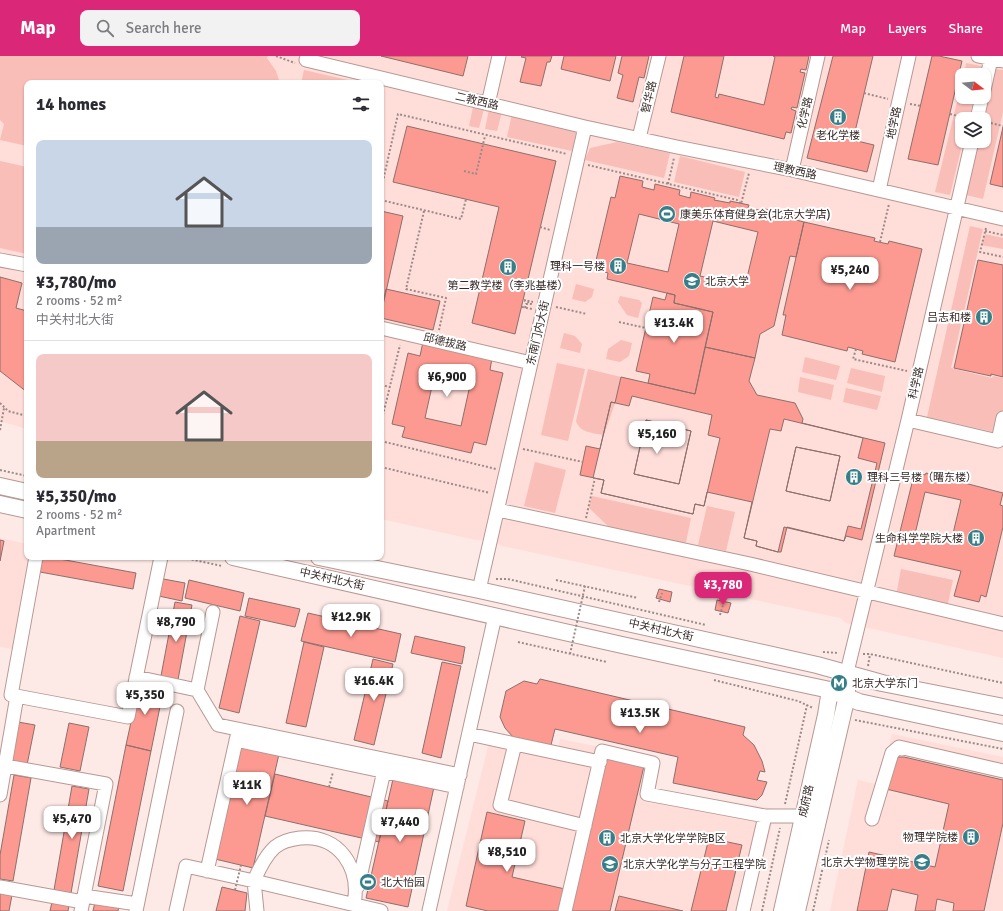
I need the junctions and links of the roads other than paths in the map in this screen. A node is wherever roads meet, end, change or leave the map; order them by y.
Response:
1 (307, 56) edge
2 (499, 56) edge
3 (659, 56) edge
4 (818, 56) edge
5 (909, 56) edge
6 (978, 56) edge
7 (997, 60) edge
8 (991, 74) edge
9 (368, 79) edge
10 (384, 82) edge
11 (488, 104) junction
12 (585, 126) junction
13 (640, 138) junction
14 (970, 148) edge
15 (792, 170) junction
16 (885, 191) junction
17 (956, 209) junction
18 (1003, 220) edge
19 (0, 260) edge
20 (24, 265) edge
21 (384, 329) edge
22 (531, 363) junction
23 (1003, 418) edge
24 (908, 420) junction
25 (1000, 442) edge
26 (0, 486) edge
27 (24, 491) edge
28 (0, 504) edge
29 (24, 509) edge
30 (498, 510) junction
31 (35, 560) edge
32 (160, 560) edge
33 (246, 560) edge
34 (337, 560) edge
35 (481, 584) junction
36 (867, 591) junction
37 (214, 612) dead end
38 (496, 616) junction
39 (1003, 624) edge
40 (847, 672) junction
41 (136, 677) junction
42 (197, 690) junction
43 (830, 690) junction
44 (17, 696) junction
45 (847, 696) junction
46 (1003, 707) edge
47 (177, 711) dead end
48 (1003, 733) edge
49 (469, 734) junction
50 (237, 735) junction
51 (515, 744) junction
52 (600, 762) junction
53 (3, 766) edge
54 (1003, 771) edge
55 (384, 772) junction
56 (458, 781) junction
57 (0, 795) edge
58 (765, 816) junction
59 (803, 816) junction
60 (872, 819) dead end
61 (585, 826) junction
62 (207, 871) junction
63 (254, 881) junction
64 (0, 887) edge
65 (355, 899) junction
66 (83, 903) edge
67 (137, 908) edge
68 (176, 911) edge
69 (257, 911) edge
70 (381, 911) edge
71 (429, 911) edge
72 (565, 911) edge
73 (743, 911) edge
74 (782, 911) edge
75 (797, 911) edge

1 - 9 street, 二教西路
2 - 11 street
3 - 13 street, 智华路
4 - 15 street, 化学路
5 - 16 street, 地学路
6 - 7 street
7 - 8 street
10 - 11 street, 二教西路
11 - 12 street, 二教西路
12 - 13 street, 理教西路
12 - 22 street, 东南门内大街
13 - 15 street, 理教西路
14 - 17 street, 科学路
15 - 16 street, 理教西路
16 - 17 street, 理教西路
17 - 18 street, 理教西路
17 - 24 street, 科学路
19 - 20 street
21 - 22 street, 邱德拔路
22 - 30 street, 东南门内大街
23 - 25 street
24 - 25 street
24 - 36 street, 科学路
26 - 27 main road
28 - 29 main road
30 - 35 street, 东南门内大街
30 - 36 street
31 - 44 street
32 - 41 street
33 - 38 main road, 中关村北大街
34 - 35 main road, 中关村北大街
35 - 40 main road, 中关村北大街
36 - 39 street
36 - 40 street, 科学路
37 - 42 street
38 - 43 main road, 中关村北大街
38 - 49 street
40 - 43 main road
40 - 45 main road, 成府路
40 - 46 main road, 中关村北大街
41 - 42 street
41 - 44 street
42 - 50 street
43 - 45 main road, 中关村北大街
43 - 59 main road, 成府路
44 - 53 street
45 - 48 main road
45 - 75 main road, 成府路
47 - 67 street
49 - 51 street
49 - 56 street
50 - 55 street
50 - 56 street
50 - 62 street
51 - 52 street
51 - 61 street
52 - 58 street
52 - 61 street
53 - 57 street
53 - 66 street
54 - 60 street
55 - 56 street
55 - 65 street
56 - 71 street
58 - 59 street
58 - 73 street
59 - 74 main road, 成府路
61 - 72 street
62 - 63 street
62 - 68 street
63 - 65 street
63 - 65 street
63 - 69 street
64 - 66 street
65 - 70 street
66 - 67 street

